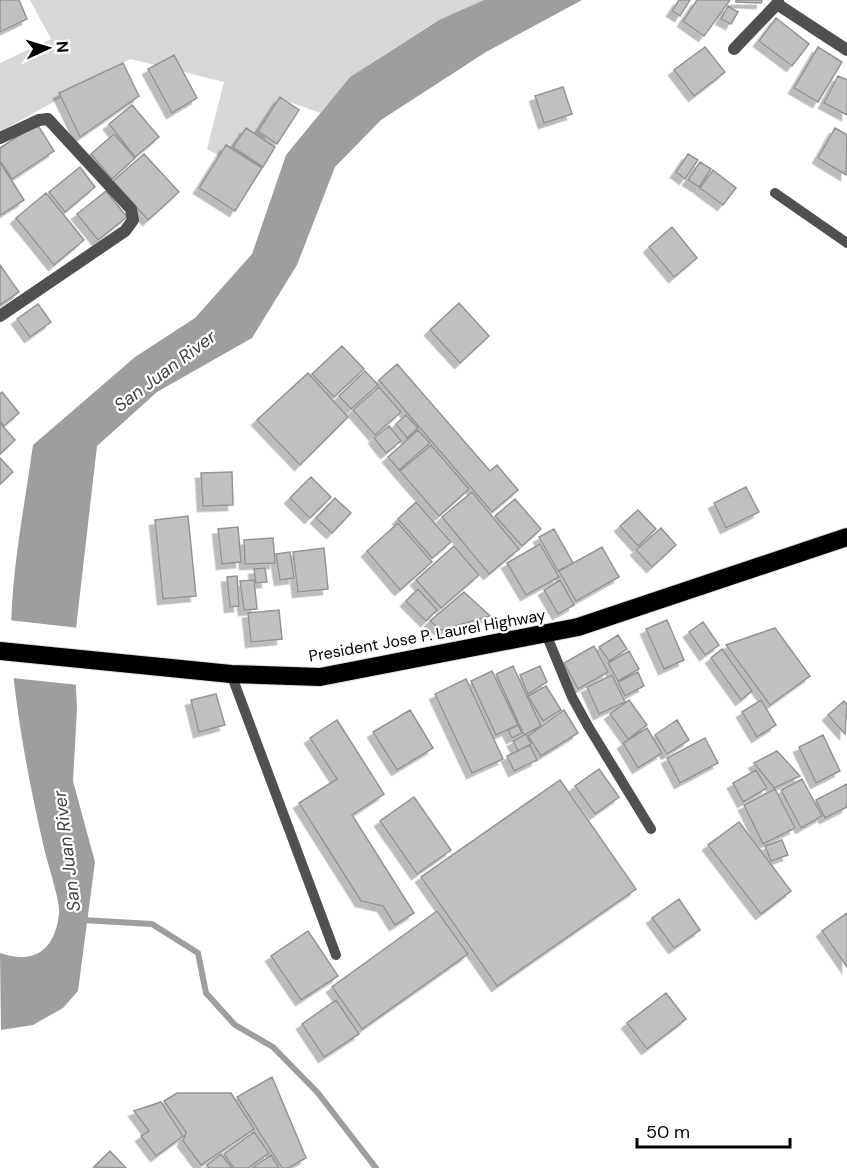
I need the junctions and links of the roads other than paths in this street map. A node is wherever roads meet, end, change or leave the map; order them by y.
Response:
1 (777, 2) edge
2 (734, 49) dead end
3 (847, 50) edge
4 (0, 138) edge
5 (775, 193) dead end
6 (847, 243) edge
7 (0, 316) edge
8 (847, 537) edge
9 (546, 634) junction
10 (0, 651) edge
11 (231, 674) junction
12 (651, 829) dead end
13 (336, 955) dead end

1 - 2 street
1 - 3 street
4 - 7 street
5 - 6 lane
8 - 9 highway, President Jose P. Laurel Highway
9 - 11 highway, President Jose P. Laurel Highway
9 - 12 lane
10 - 11 highway, President Jose P. Laurel Highway
11 - 13 lane

